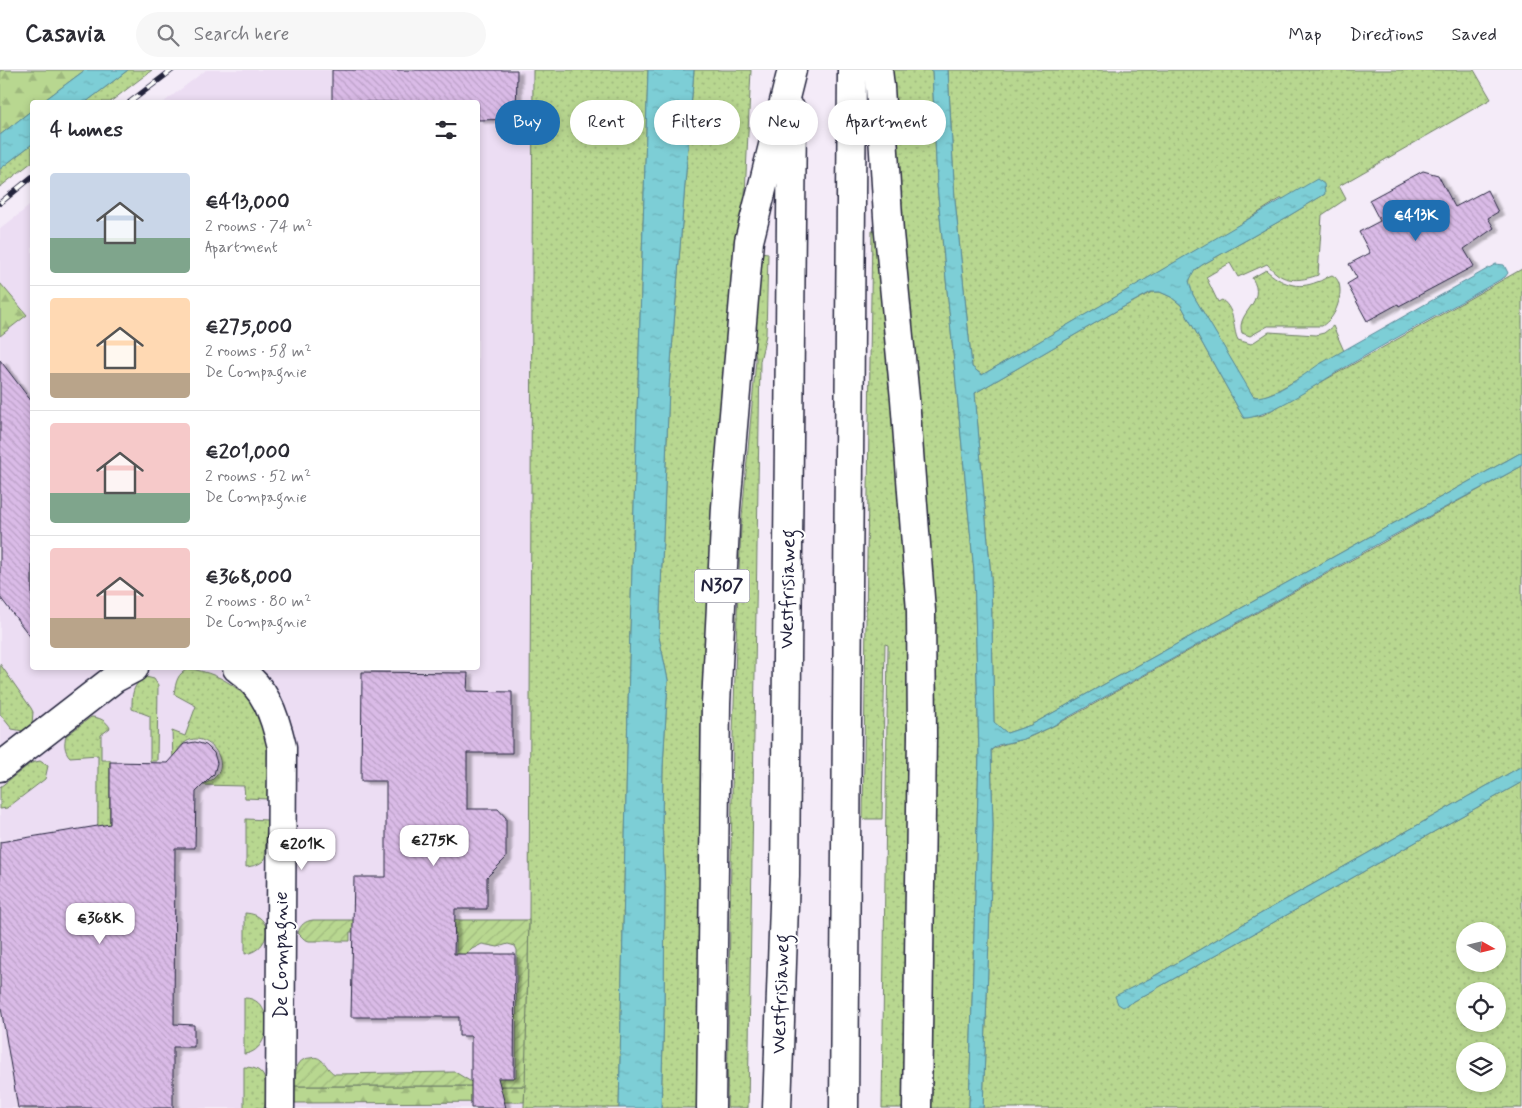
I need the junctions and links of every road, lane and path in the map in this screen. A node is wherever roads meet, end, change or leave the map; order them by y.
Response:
1 (792, 70) edge
2 (852, 70) edge
3 (878, 70) edge
4 (130, 670) edge
5 (240, 670) edge
6 (0, 768) edge
7 (280, 1108) edge
8 (711, 1108) edge
9 (778, 1108) edge
10 (844, 1108) edge
11 (917, 1108) edge

1 - 8 main road, N307
1 - 9 main road, Westfrisiaweg / N307
2 - 10 main road
3 - 11 main road
4 - 6 main road
5 - 7 main road, De Compagnie

